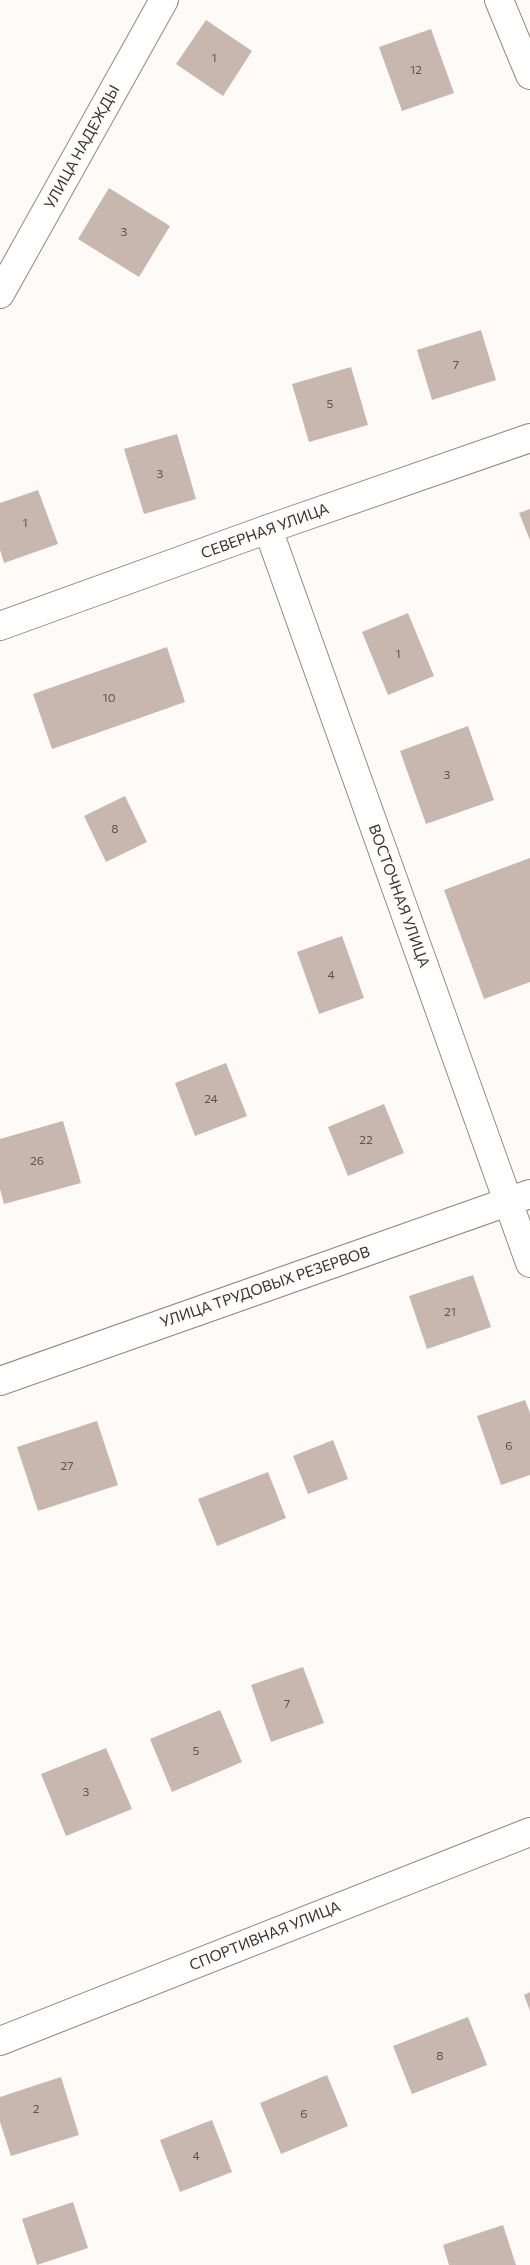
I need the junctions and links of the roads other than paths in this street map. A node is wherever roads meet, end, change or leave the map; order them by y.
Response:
1 (164, 0) edge
2 (499, 0) edge
3 (530, 75) edge
4 (0, 294) edge
5 (530, 438) edge
6 (268, 529) junction
7 (0, 626) edge
8 (519, 1198) edge
9 (530, 1263) edge
10 (0, 1381) edge
11 (530, 1832) edge
12 (0, 2041) edge

1 - 4 street, УЛИЦА НАДЕЖДЫ
2 - 3 street
5 - 6 street, СЕВЕРНАЯ УЛИЦА
6 - 7 street, СЕВЕРНАЯ УЛИЦА
6 - 8 street, ВОСТОЧНАЯ УЛИЦА
8 - 9 street, ВОСТОЧНАЯ УЛИЦА
8 - 10 street, УЛИЦА ТРУДОВЫХ РЕЗЕРВОВ
11 - 12 street, СПОРТИВНАЯ УЛИЦА

